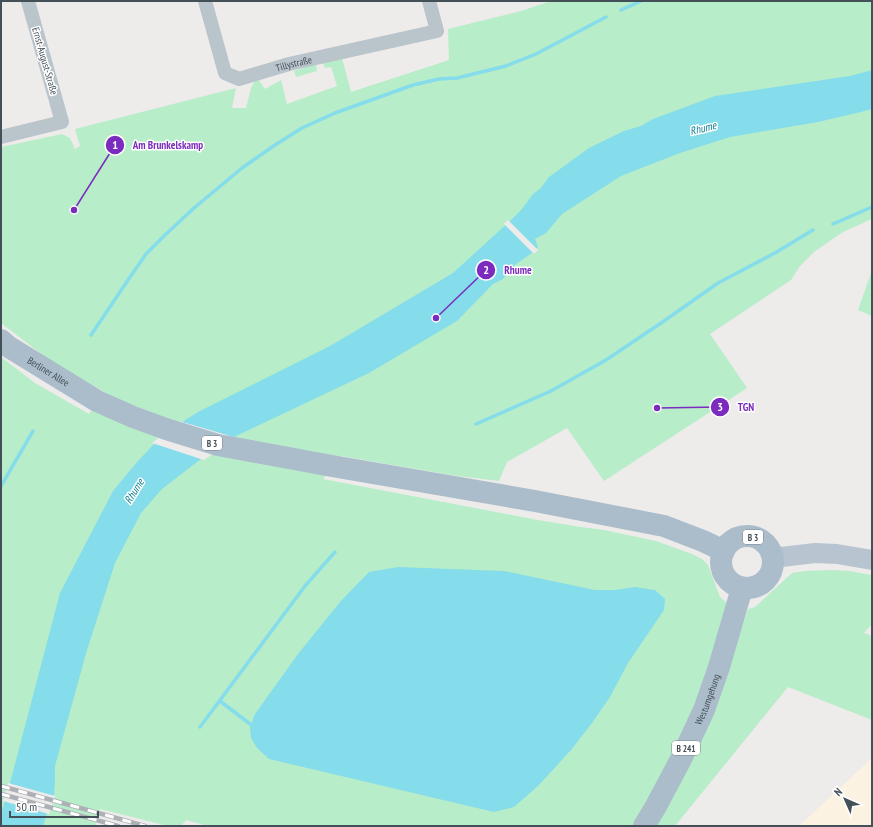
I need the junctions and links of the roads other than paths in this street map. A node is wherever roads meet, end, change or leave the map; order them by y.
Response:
1 (28, 1) edge
2 (204, 1) edge
3 (429, 1) edge
4 (1, 137) edge
5 (1, 340) edge
6 (724, 551) junction
7 (773, 558) junction
8 (872, 560) edge
9 (742, 588) junction
10 (644, 826) edge

1 - 4 street, Ernst-August-Straße
2 - 3 street, Tillystraße
5 - 6 main road, Berliner Allee / B 3
6 - 7 main road, B 3
6 - 9 main road
7 - 8 main road
7 - 9 main road
9 - 10 main road, Westumgehung / B 241

